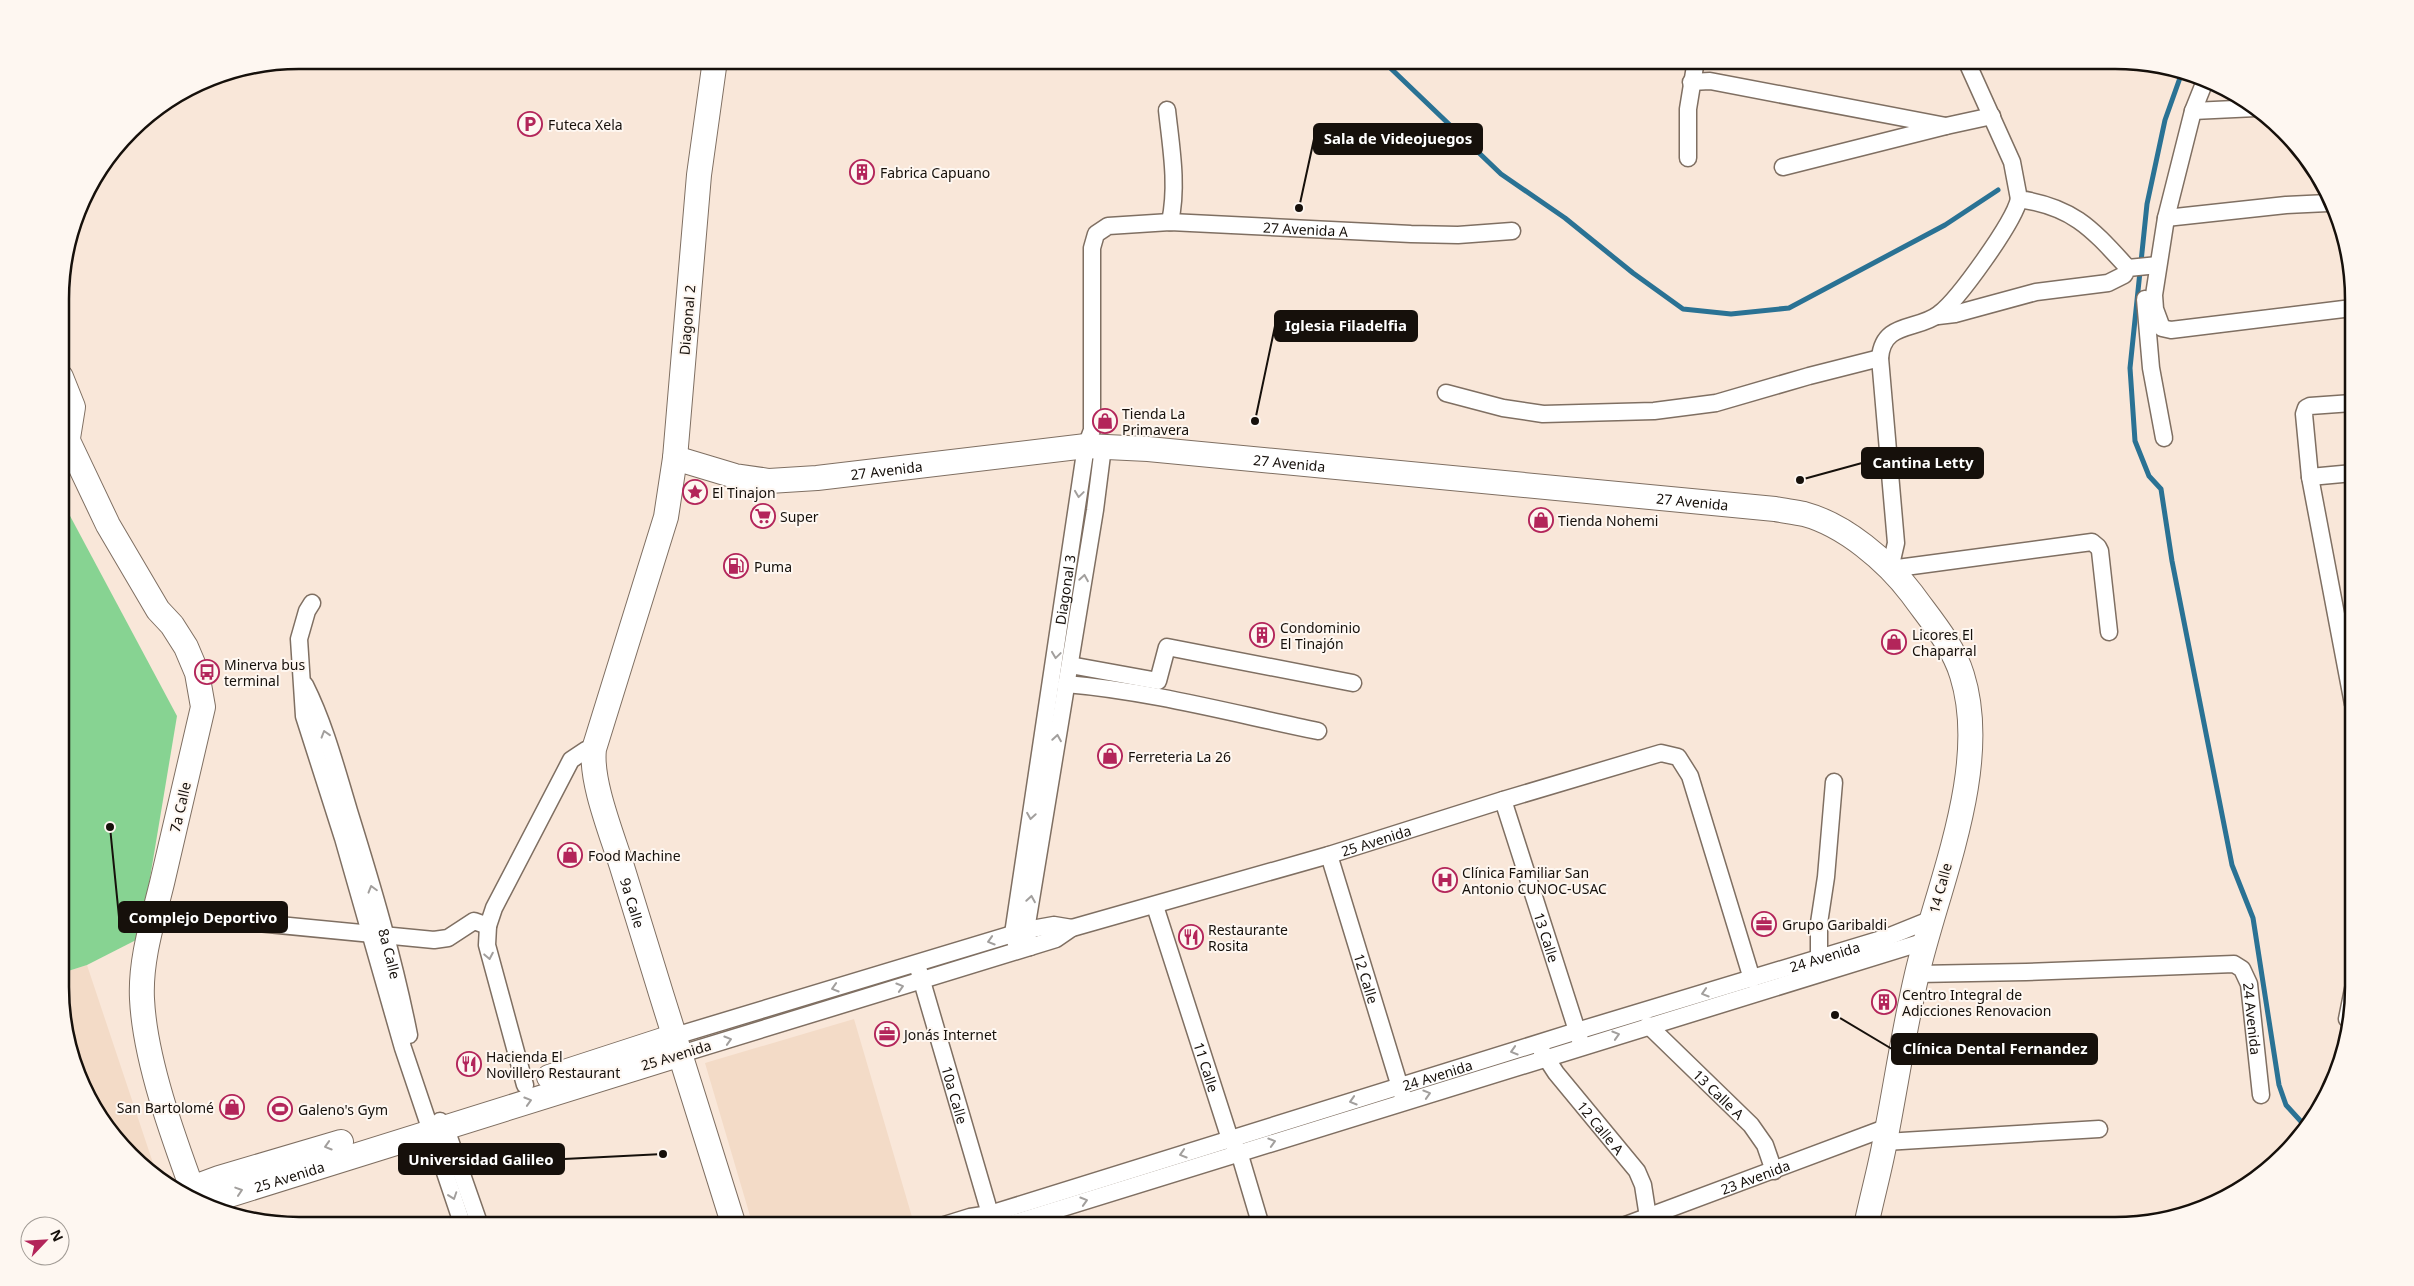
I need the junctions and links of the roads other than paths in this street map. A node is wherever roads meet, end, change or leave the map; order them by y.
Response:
1 (714, 69) edge
2 (1694, 69) edge
3 (1970, 69) edge
4 (1691, 82) junction
5 (2203, 86) edge
6 (2245, 109) edge
7 (1167, 110) dead end
8 (2193, 111) junction
9 (1992, 116) junction
10 (1946, 126) junction
11 (1688, 158) dead end
12 (1783, 168) dead end
13 (2019, 199) junction
14 (2325, 203) edge
15 (2166, 218) junction
16 (1170, 222) junction
17 (1100, 230) joint
18 (1512, 231) dead end
19 (2142, 267) junction
20 (2345, 309) edge
21 (1938, 316) junction
22 (1880, 358) junction
23 (1446, 393) dead end
24 (69, 397) edge
25 (2345, 404) edge
26 (69, 418) edge
27 (2164, 438) dead end
28 (69, 443) edge
29 (1094, 446) junction
30 (675, 458) junction
31 (2345, 474) edge
32 (2310, 477) junction
33 (1890, 569) junction
34 (648, 579) joint
35 (312, 603) dead end
36 (2109, 632) dead end
37 (2345, 661) edge
38 (1070, 665) junction
39 (1353, 682) dead end
40 (1066, 684) junction
41 (1318, 731) dead end
42 (594, 749) junction
43 (1834, 782) dead end
44 (1503, 800) junction
45 (1329, 855) junction
46 (1155, 906) junction
47 (155, 912) junction
48 (488, 926) junction
49 (1072, 928) junction
50 (1929, 930) junction
51 (1019, 932) junction
52 (378, 935) junction
53 (1024, 948) junction
54 (1819, 958) junction
55 (916, 964) junction
56 (1917, 974) junction
57 (1752, 979) junction
58 (922, 980) junction
59 (1648, 1026) junction
60 (1580, 1038) junction
61 (678, 1045) junction
62 (1542, 1050) junction
63 (525, 1085) junction
64 (1401, 1094) junction
65 (2261, 1094) dead end
66 (434, 1122) junction
67 (2099, 1129) dead end
68 (1886, 1135) junction
69 (1230, 1139) junction
70 (1240, 1152) junction
71 (1774, 1171) junction
72 (187, 1188) edge
73 (198, 1194) edge
74 (460, 1217) edge
75 (476, 1217) edge
76 (731, 1217) edge
77 (991, 1217) edge
78 (1001, 1217) edge
79 (1033, 1217) edge
80 (1258, 1217) edge
81 (1648, 1217) joint
82 (1868, 1217) edge

1 - 30 street, Diagonal 2
2 - 4 street
3 - 9 street
4 - 10 street
4 - 11 street
5 - 8 street
6 - 8 street
7 - 16 street
8 - 15 street
9 - 10 street
9 - 13 street
10 - 12 street
13 - 19 street
13 - 21 street
14 - 15 street
15 - 19 street
16 - 17 street, 27 Avenida A
16 - 18 street, 27 Avenida A
17 - 29 street, Diagonal 3
19 - 20 street
19 - 21 street
19 - 27 street
21 - 22 street
22 - 23 street
22 - 33 street
24 - 26 street, 7a Calle
25 - 32 street
28 - 47 street, 7a Calle
29 - 30 street, 27 Avenida
29 - 33 street, 27 Avenida
38 -> 29 street, Diagonal 3
29 -> 51 street, Diagonal 3
30 - 34 street, Diagonal 2
31 - 32 street
32 - 37 street
33 - 36 street
33 - 50 street, 14 Calle
34 - 42 street, 9a Calle
35 - 52 street, 8a Calle
38 - 39 street
38 - 40 street, Diagonal 3
40 - 41 street
51 -> 40 street, Diagonal 3
42 - 48 street
42 - 61 street, 9a Calle
43 - 54 street
44 - 45 street, 25 Avenida
44 - 57 street, 25 Avenida
44 - 60 street, 13 Calle
45 - 46 street, 25 Avenida
45 - 64 street, 12 Calle
46 - 49 street, 25 Avenida
46 - 69 street, 11 Calle
47 - 52 street
47 - 72 street, 7a Calle
48 - 52 street
48 -> 63 street
49 - 51 street, 25 Avenida
49 - 53 street, 25 Avenida
50 - 54 street, 24 Avenida
50 - 56 street, 14 Calle
50 - 59 street, 24 Avenida
51 - 53 street, Diagonal 3
51 -> 55 street, 25 Avenida
52 - 66 street, 8a Calle
53 - 58 street, 25 Avenida
54 - 57 street, 24 Avenida
55 - 58 street, 10a Calle
55 -> 61 street, 25 Avenida
56 - 65 street, 24 Avenida
56 - 68 street, 14 Calle
57 -> 60 street, 24 Avenida
61 -> 58 street, 25 Avenida
58 - 77 street, 10a Calle
60 -> 59 street, 24 Avenida
59 - 71 street, 13 Calle A
60 - 62 street, 24 Avenida
61 - 63 street, 25 Avenida
66 -> 61 street, 25 Avenida
61 - 76 street, 9a Calle
62 - 64 street, 24 Avenida
62 - 81 street, 12 Calle A
63 - 66 street, 25 Avenida
64 -> 69 street, 24 Avenida
70 -> 64 street, 24 Avenida
66 - 73 street, 25 Avenida
66 -> 74 street, 8a Calle
66 - 75 street, 8a Calle
67 - 68 street, 23 Avenida
68 - 71 street, 23 Avenida
68 - 82 street, 14 Calle
69 - 70 street, 11 Calle
69 -> 78 street, 24 Avenida
79 -> 70 street, 24 Avenida
70 - 80 street, 11 Calle
71 - 81 street, 23 Avenida

